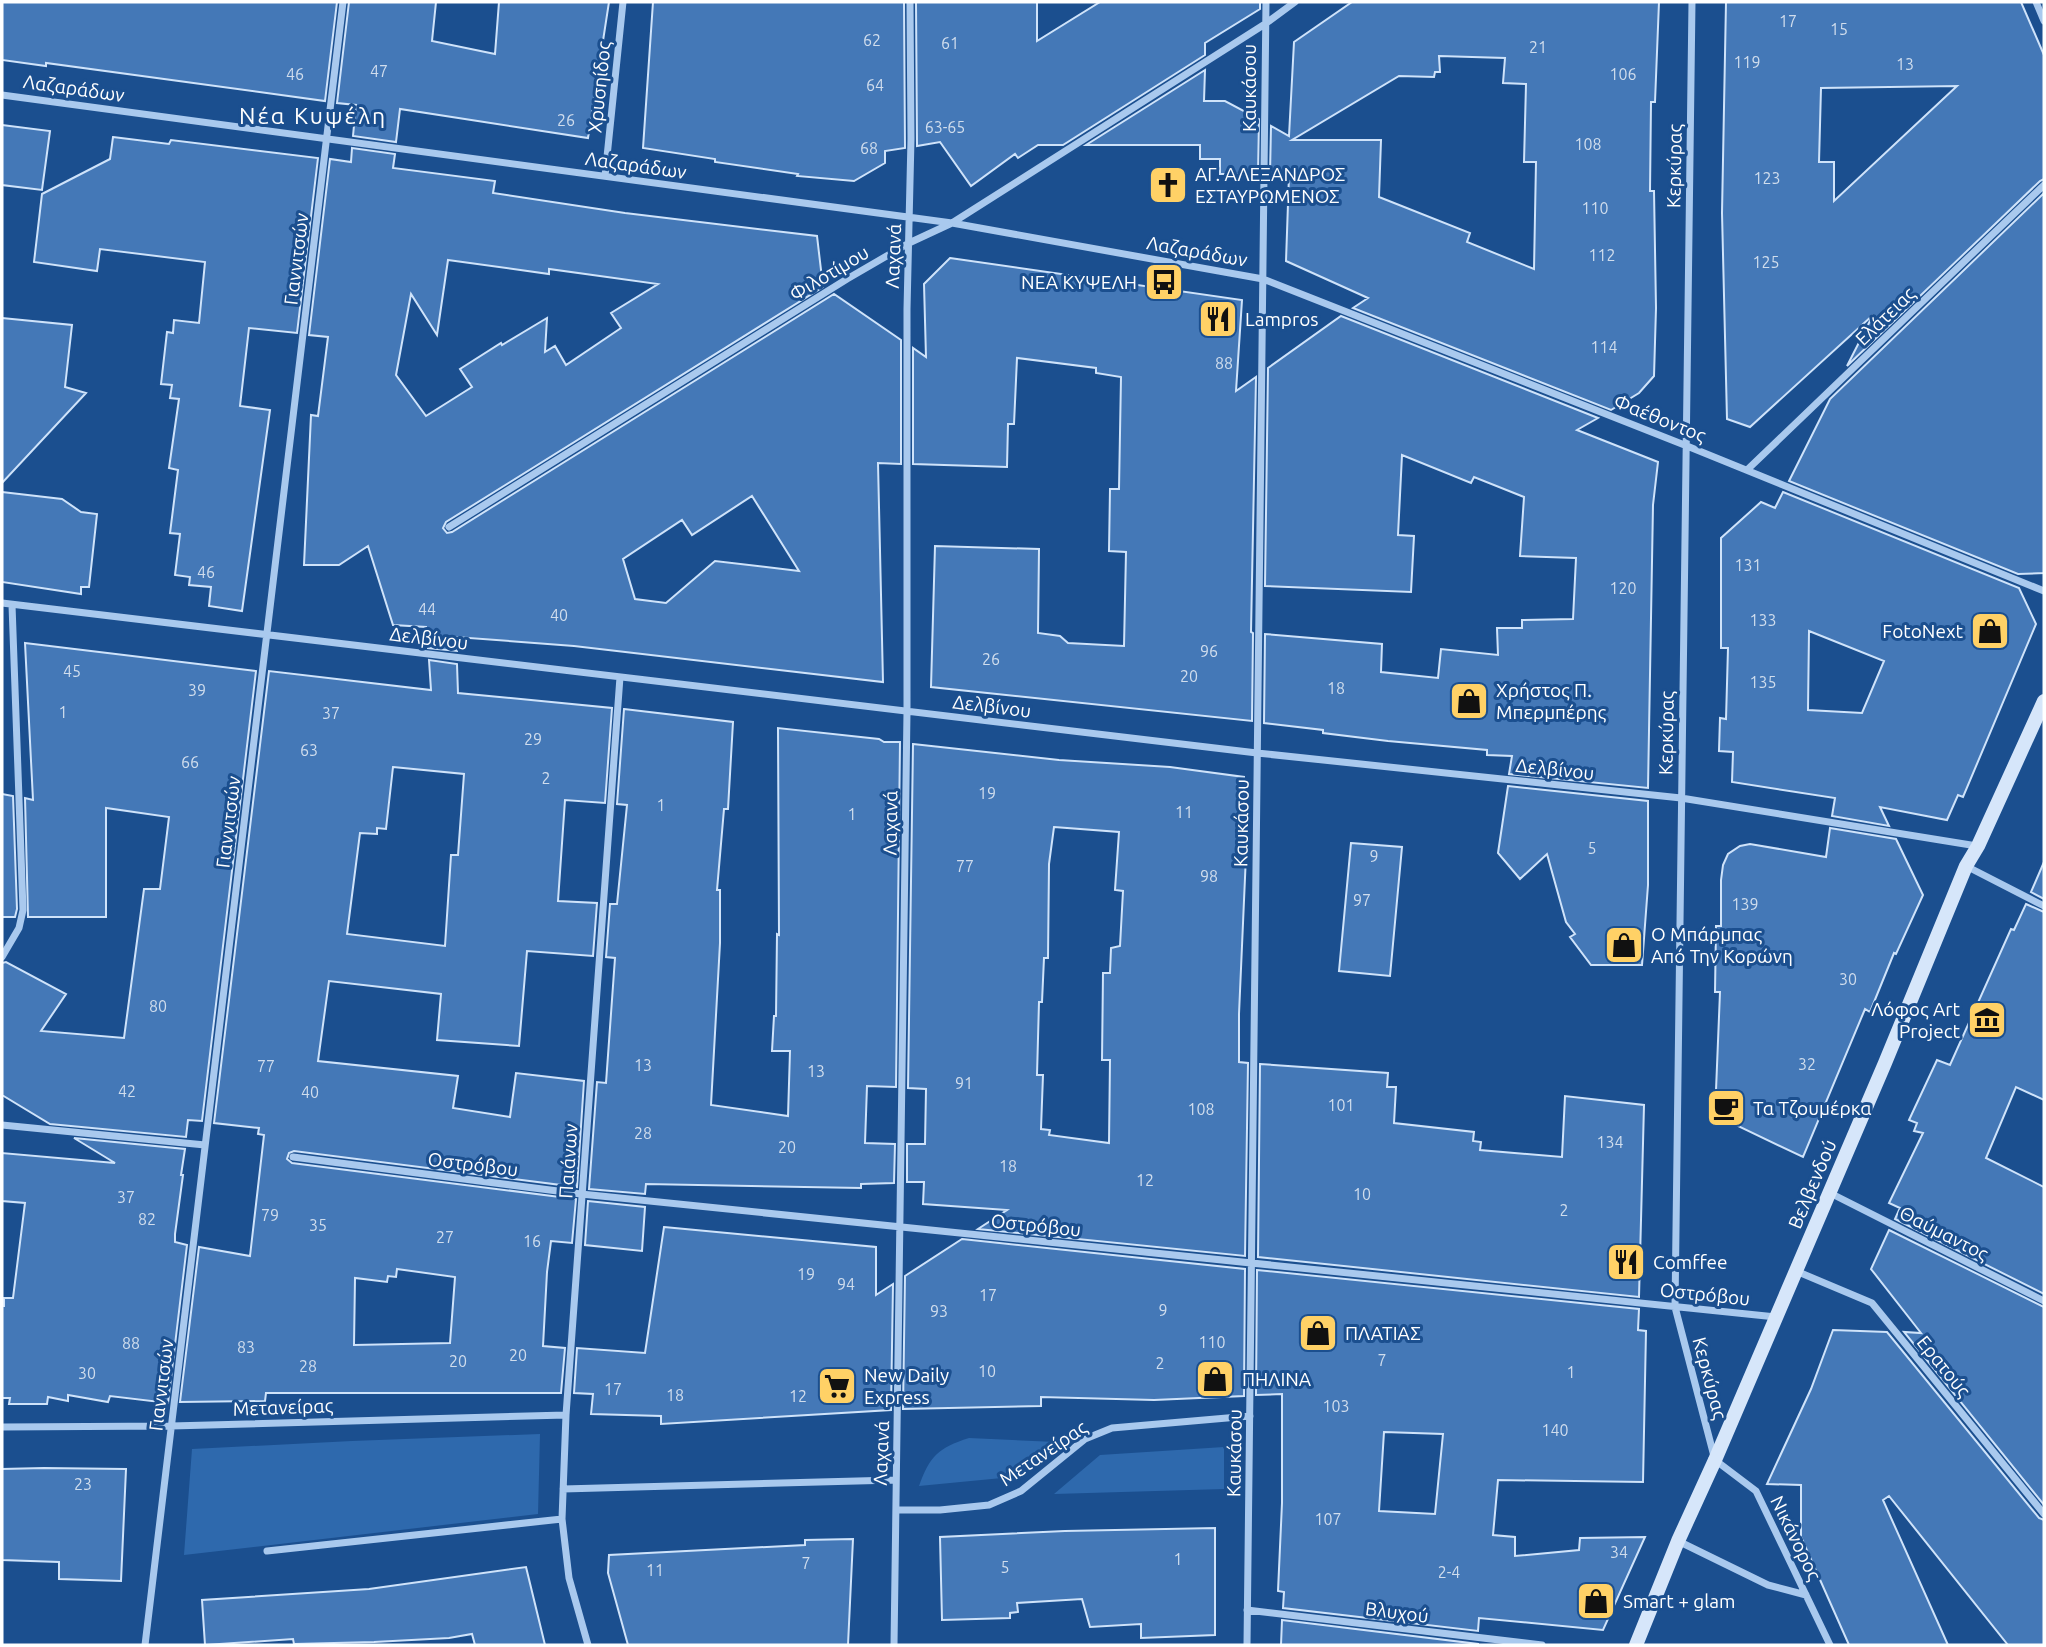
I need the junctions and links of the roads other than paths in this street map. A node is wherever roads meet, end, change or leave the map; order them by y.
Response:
1 (342, 2) edge
2 (624, 2) edge
3 (910, 2) edge
4 (1266, 2) edge
5 (1295, 2) edge
6 (1692, 2) edge
7 (2036, 2) edge
8 (2044, 21) edge
9 (1265, 24) junction
10 (2, 95) edge
11 (326, 138) junction
12 (605, 176) junction
13 (2044, 185) edge
14 (910, 218) junction
15 (952, 223) junction
16 (909, 243) junction
17 (1263, 279) junction
18 (1687, 446) junction
19 (1747, 470) junction
20 (449, 527) dead end
21 (2044, 591) edge
22 (2, 603) edge
23 (12, 605) junction
24 (267, 635) junction
25 (620, 677) junction
26 (2044, 701) edge
27 (907, 712) junction
28 (1257, 754) junction
29 (1681, 798) junction
30 (1978, 846) junction
31 (1966, 866) junction
32 (2044, 906) edge
33 (2, 957) edge
34 (2, 1125) edge
35 (205, 1145) junction
36 (293, 1157) dead end
37 (581, 1194) junction
38 (1830, 1194) junction
39 (901, 1227) junction
40 (1251, 1263) junction
41 (1796, 1270) junction
42 (2044, 1301) edge
43 (1675, 1307) junction
44 (1776, 1317) junction
45 (566, 1415) junction
46 (1250, 1416) junction
47 (172, 1426) junction
48 (2, 1427) edge
49 (1715, 1460) junction
50 (895, 1480) junction
51 (563, 1489) junction
52 (896, 1510) junction
53 (2044, 1514) edge
54 (562, 1519) junction
55 (1678, 1541) junction
56 (267, 1551) dead end
57 (1806, 1595) junction
58 (1247, 1610) junction
59 (145, 1645) edge
60 (589, 1645) edge
61 (894, 1645) edge
62 (1247, 1645) edge
63 (1542, 1645) edge
64 (1636, 1645) edge
65 (1830, 1645) edge

1 - 11 street, Γιαννιτσών
2 - 12 street, Χρυσηίδος
3 - 14 street, Λαχανά
4 - 9 street, Καυκάσου
5 - 9 street, Φιλοτίμου
6 - 18 street, Κερκύρας
7 - 8 street
9 - 15 street, Φιλοτίμου
9 - 17 street, Καυκάσου
10 - 11 street, Λαζαράδων
11 - 12 street, Λαζαράδων
11 - 24 street, Γιαννιτσών
12 - 14 street, Λαζαράδων
13 - 19 street, Ελάτειας
14 - 15 street, Λαζαράδων
14 - 16 street, Λαχανά
15 - 16 street, Φιλοτίμου
15 - 17 street, Λαζαράδων
16 - 20 street, Φιλοτίμου
16 - 27 street, Λαχανά
17 - 18 street, Φαέθοντος
17 - 28 street, Καυκάσου
18 - 19 street, Φαέθοντος
18 - 29 street, Κερκύρας
19 - 21 street, Φαέθοντος
22 - 23 street, Δελβίνου
23 - 24 street, Δελβίνου
23 - 33 street
24 - 25 street, Δελβίνου
24 - 35 street, Γιαννιτσών
25 - 27 street, Δελβίνου
25 - 37 street, Παιάνων
26 - 30 street, Βελβενδού
27 - 28 street, Δελβίνου
27 - 39 street, Λαχανά
28 - 29 street, Δελβίνου
28 - 40 street, Καυκάσου
29 - 30 street, Δελβίνου
29 - 43 street, Κερκύρας
30 - 31 street, Βελβενδού
31 - 32 street
31 - 38 street, Βελβενδού
34 - 35 street
35 - 47 street, Γιαννιτσών
36 - 37 street, Οστρόβου
37 - 39 street, Οστρόβου
37 - 45 street, Παιάνων
38 - 41 street, Βελβενδού
38 - 42 street, Θαύμαντος
39 - 40 street, Οστρόβου
39 - 50 street, Λαχανά
40 - 43 street, Οστρόβου
40 - 46 street, Καυκάσου
41 - 44 street, Βελβενδού
41 - 53 street, Ερατούς
43 - 44 street, Οστρόβου
43 - 49 street, Κερκύρας
44 - 49 street, Βελβενδού
45 - 47 street, Μετανείρας
45 - 51 street, Παιάνων
46 - 52 street, Μετανείρας
46 - 58 street, Καυκάσου
47 - 48 street, Μετανείρας
47 - 59 street, Γιαννιτσών
49 - 55 street, Βελβενδού
49 - 57 street, Νικάνορος
50 - 51 street
50 - 52 street, Λαχανά
51 - 54 street, Παιάνων
52 - 61 street, Λαχανά
54 - 56 street
54 - 60 street, Παιάνων
55 - 57 street
55 - 64 street, Βελβενδού
57 - 65 street, Νικάνορος
58 - 62 street, Καυκάσου
58 - 63 street, Βλυχού

